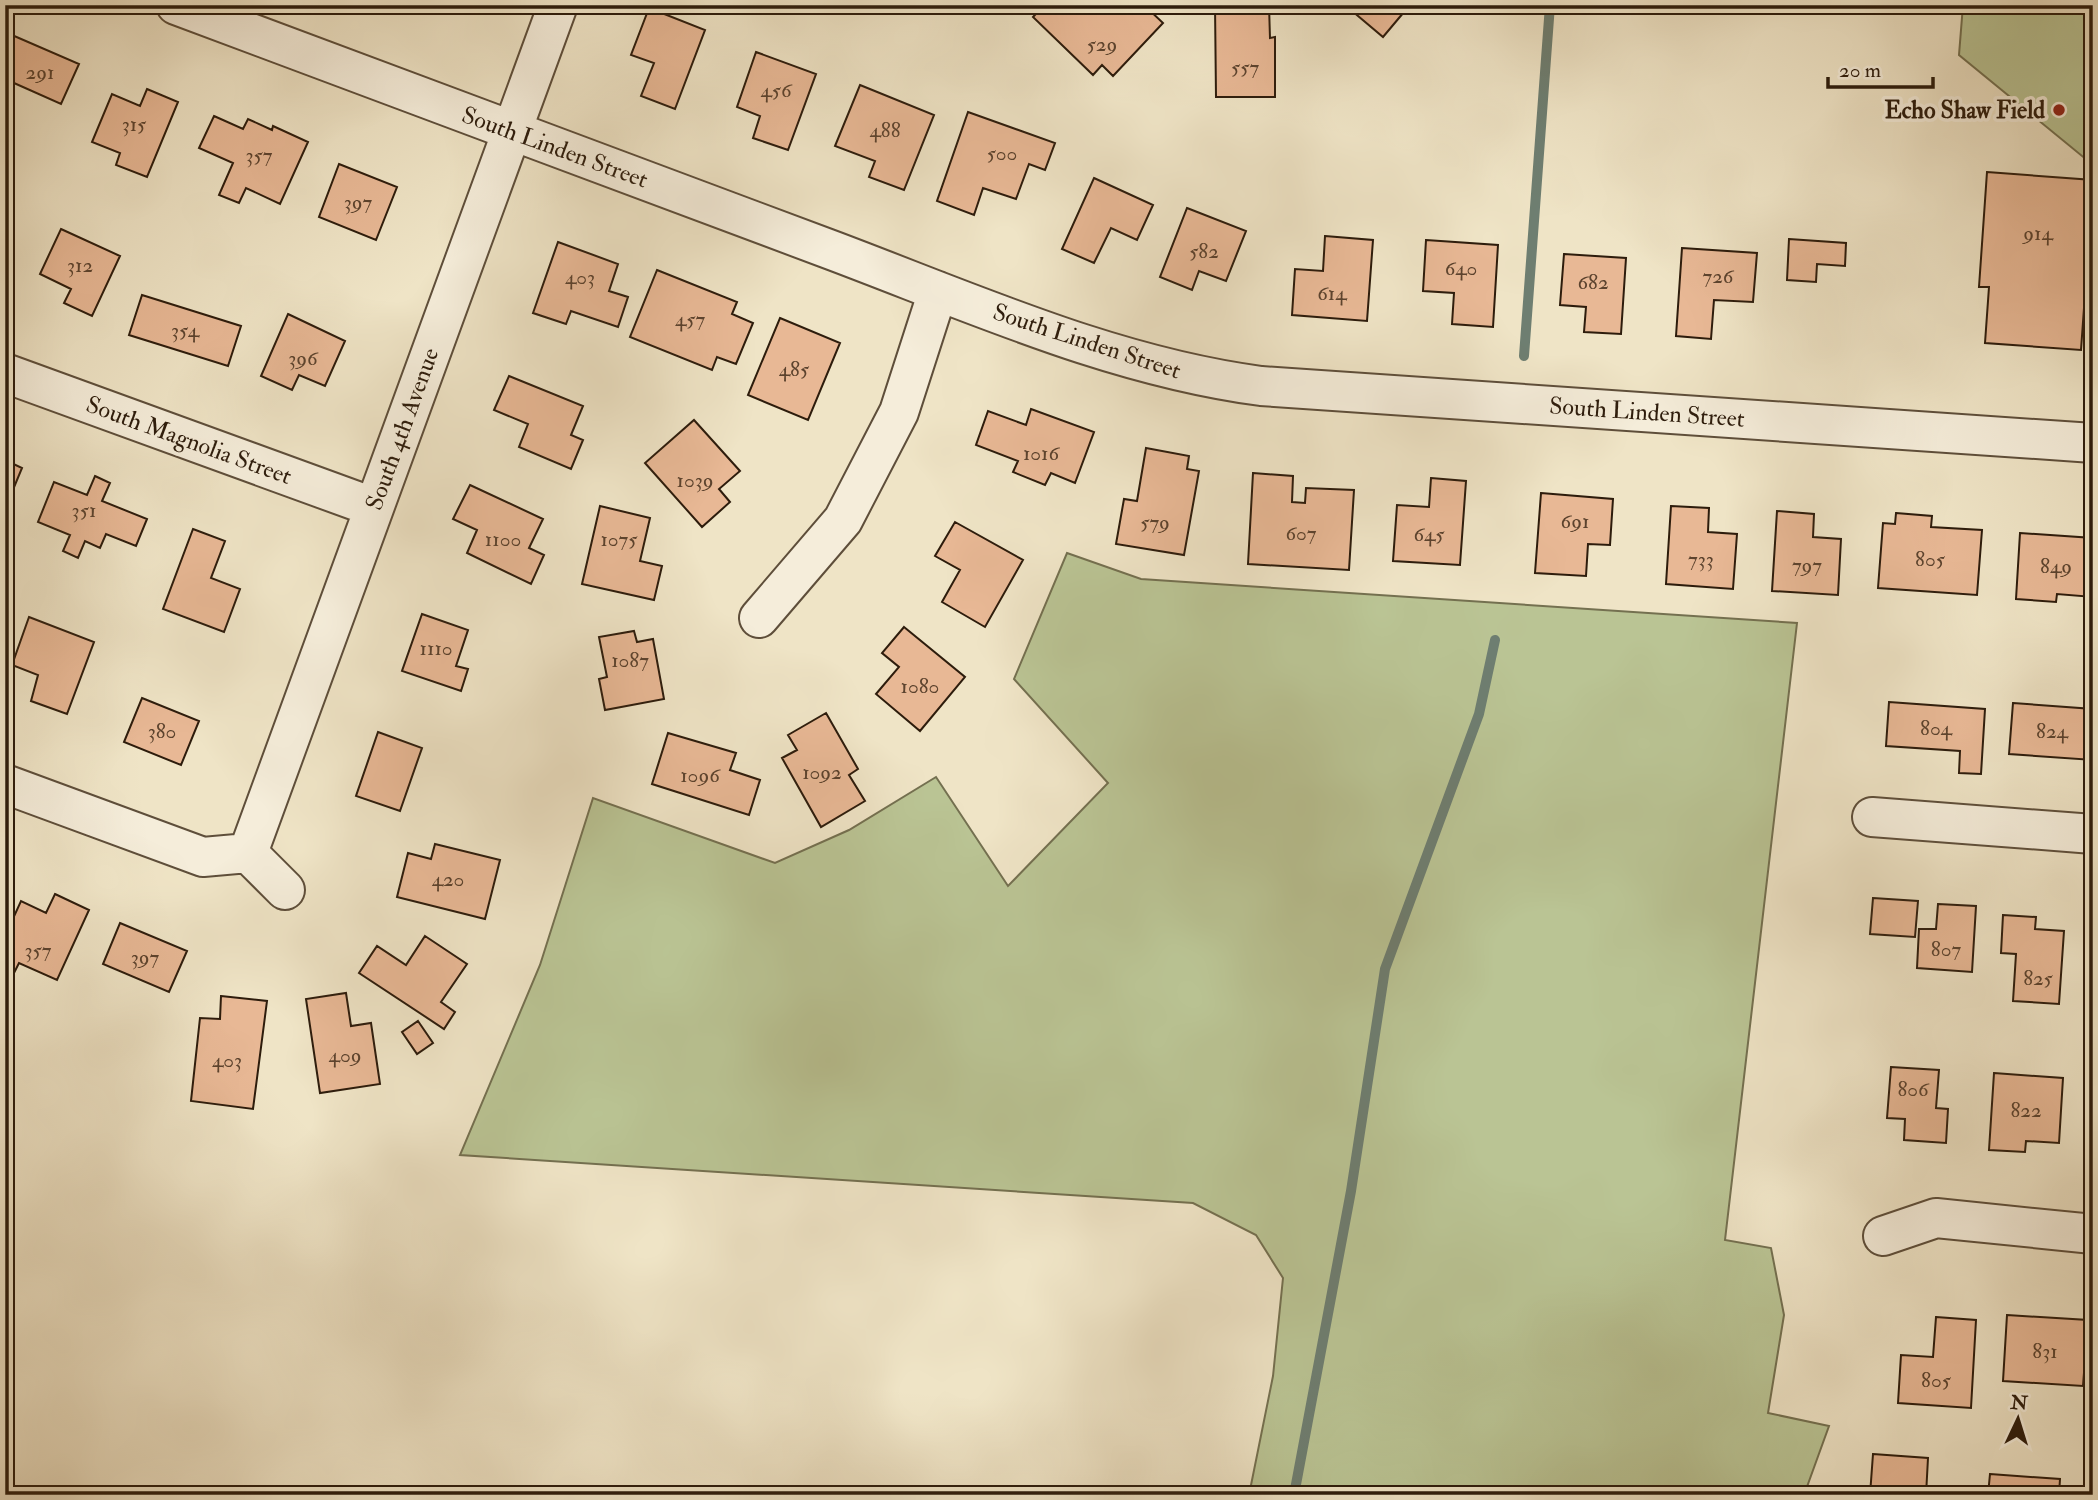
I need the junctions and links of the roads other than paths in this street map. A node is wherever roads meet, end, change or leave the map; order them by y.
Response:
1 (176, 5) edge
2 (558, 5) edge
3 (512, 131) junction
4 (938, 291) junction
5 (5, 373) edge
6 (2093, 443) edge
7 (373, 507) junction
8 (760, 618) dead end
9 (5, 784) edge
10 (1872, 817) dead end
11 (2093, 834) edge
12 (248, 853) junction
13 (285, 890) dead end
14 (2093, 1234) edge
15 (1883, 1236) dead end

1 - 3 street, South Linden Street
2 - 3 street, South 4th Avenue
3 - 4 street, South Linden Street
3 - 7 street, South 4th Avenue
4 - 6 street, South Linden Street
4 - 8 street
5 - 7 street, South Magnolia Street
7 - 12 street, South 4th Avenue
9 - 12 street
10 - 11 street
12 - 13 street
14 - 15 street

